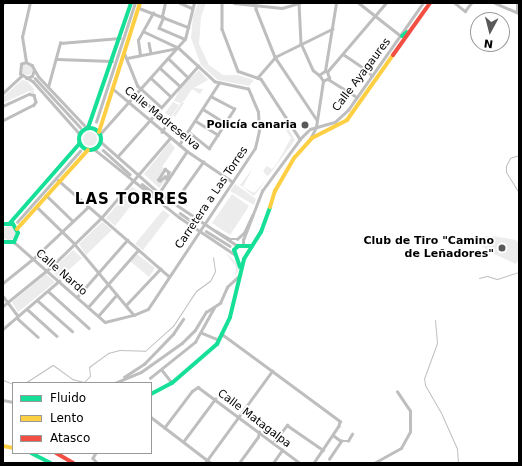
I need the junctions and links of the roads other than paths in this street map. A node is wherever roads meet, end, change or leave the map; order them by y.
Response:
1 (30, 3) edge
2 (131, 3) edge
3 (135, 3) edge
4 (165, 3) edge
5 (180, 3) edge
6 (194, 3) edge
7 (222, 3) edge
8 (234, 3) edge
9 (299, 3) edge
10 (336, 3) edge
11 (359, 3) edge
12 (386, 3) edge
13 (423, 3) edge
14 (430, 3) edge
15 (455, 3) edge
16 (471, 3) edge
17 (495, 3) edge
18 (517, 3) edge
19 (256, 4) edge
20 (139, 5) edge
21 (192, 8) junction
22 (153, 13) junction
23 (518, 13) edge
24 (163, 17) junction
25 (377, 17) junction
26 (188, 27) junction
27 (332, 29) junction
28 (143, 32) junction
29 (402, 36) junction
30 (120, 38) junction
31 (185, 39) junction
32 (149, 43) dead end
33 (301, 43) junction
34 (178, 48) junction
35 (124, 51) junction
36 (151, 53) junction
37 (343, 54) junction
38 (140, 55) junction
39 (275, 57) junction
40 (168, 58) junction
41 (57, 59) junction
42 (120, 60) junction
43 (128, 60) junction
44 (112, 61) junction
45 (26, 62) junction
46 (326, 62) junction
47 (333, 65) junction
48 (198, 66) junction
49 (160, 68) junction
50 (34, 70) junction
51 (326, 71) junction
52 (21, 76) junction
53 (319, 76) junction
54 (188, 77) junction
55 (372, 77) junction
56 (26, 78) junction
57 (35, 78) dead end
58 (151, 78) junction
59 (258, 78) junction
60 (328, 79) junction
61 (323, 82) junction
62 (219, 84) junction
63 (180, 86) junction
64 (48, 87) junction
65 (111, 87) junction
66 (141, 89) junction
67 (3, 93) edge
68 (136, 95) junction
69 (170, 96) junction
70 (211, 97) junction
71 (357, 97) junction
72 (129, 102) junction
73 (3, 106) edge
74 (161, 106) junction
75 (203, 110) junction
76 (156, 112) junction
77 (149, 120) junction
78 (317, 120) junction
79 (3, 121) edge
80 (196, 121) junction
81 (96, 122) dead end
82 (225, 123) junction
83 (80, 127) dead end
84 (316, 127) junction
85 (88, 128) junction
86 (162, 132) junction
87 (189, 132) junction
88 (100, 133) junction
89 (80, 135) junction
90 (218, 135) junction
91 (170, 138) junction
92 (300, 139) junction
93 (101, 142) junction
94 (308, 142) junction
95 (80, 143) junction
96 (179, 145) junction
97 (94, 149) junction
98 (88, 150) junction
99 (103, 150) dead end
100 (80, 151) dead end
101 (187, 151) junction
102 (118, 157) junction
103 (203, 162) junction
104 (130, 174) dead end
105 (138, 176) junction
106 (167, 179) joint
107 (58, 180) junction
108 (133, 181) junction
109 (233, 182) junction
110 (142, 184) dead end
111 (159, 194) junction
112 (46, 195) junction
113 (166, 203) dead end
114 (173, 204) junction
115 (36, 206) junction
116 (88, 207) junction
117 (254, 212) junction
118 (180, 213) dead end
119 (101, 218) junction
120 (73, 220) junction
121 (17, 222) dead end
122 (10, 223) junction
123 (3, 224) edge
124 (196, 224) dead end
125 (204, 225) junction
126 (17, 228) junction
127 (211, 230) junction
128 (200, 231) junction
129 (206, 231) dead end
130 (62, 232) junction
131 (127, 240) junction
132 (14, 242) junction
133 (4, 243) edge
134 (74, 244) junction
135 (254, 244) junction
136 (230, 246) dead end
137 (238, 246) junction
138 (243, 246) junction
139 (138, 250) junction
140 (246, 255) junction
141 (235, 256) junction
142 (33, 259) junction
143 (160, 269) junction
144 (46, 270) junction
145 (98, 274) junction
146 (240, 274) junction
147 (169, 276) junction
148 (59, 281) junction
149 (3, 283) edge
150 (108, 284) junction
151 (48, 291) junction
152 (116, 295) junction
153 (3, 296) edge
154 (77, 297) junction
155 (37, 300) junction
156 (8, 302) junction
157 (126, 305) junction
158 (3, 306) edge
159 (88, 307) junction
160 (214, 308) junction
161 (27, 309) junction
162 (134, 315) junction
163 (98, 316) junction
164 (17, 317) junction
165 (183, 319) dead end
166 (89, 328) dead end
167 (3, 329) edge
168 (72, 331) dead end
169 (202, 334) junction
170 (222, 334) junction
171 (57, 336) dead end
172 (38, 337) dead end
173 (220, 340) junction
174 (162, 370) junction
175 (272, 370) junction
176 (124, 378) junction
177 (150, 378) dead end
178 (116, 382) edge
179 (172, 382) junction
180 (397, 392) dead end
181 (152, 394) edge
182 (215, 399) junction
183 (239, 418) junction
184 (152, 419) edge
185 (164, 428) junction
186 (258, 432) junction
187 (352, 434) dead end
188 (333, 435) junction
189 (341, 441) junction
190 (183, 442) junction
191 (273, 443) junction
192 (282, 450) junction
193 (323, 450) junction
194 (33, 454) edge
195 (58, 454) edge
196 (95, 454) edge
197 (329, 459) dead end
198 (206, 462) edge
199 (51, 463) edge
200 (73, 463) edge
201 (97, 463) edge
202 (211, 463) edge
203 (239, 463) edge
204 (273, 463) edge
205 (300, 463) edge
206 (314, 463) edge
207 (374, 463) edge

1 - 45 street
2 - 30 street
3 - 81 street
4 - 24 street
5 - 21 street
6 - 21 street
7 - 59 street
8 - 19 street
9 - 19 street
9 - 33 street
10 - 27 street
11 - 25 street
12 - 25 street
13 - 29 street, Calle Ayagaures
14 - 29 street
15 - 16 street
17 - 23 street
18 - 23 street
19 - 39 street
20 - 22 street
20 - 35 street
21 - 26 street
22 - 24 street
22 - 28 street
24 - 26 street
24 - 31 street
25 - 29 street
25 - 37 street
26 - 31 street
27 - 33 street
27 - 46 street
28 - 34 street
28 - 38 street
29 - 55 street, Calle Ayagaures
29 - 94 street
30 - 41 street
30 - 44 street
31 - 34 street
32 - 36 street
33 - 39 street
33 - 53 street
34 - 36 street
34 - 40 street
34 - 48 street
35 - 42 street
35 - 43 street, Calle Madreselva
36 - 38 street
37 - 47 street
37 - 55 street
38 - 43 street
39 - 59 street
39 - 78 street
40 - 49 street
40 - 54 street
41 - 44 street
41 - 64 street
42 - 43 street
42 - 65 street
43 - 66 street, Calle Madreselva
44 - 85 street
45 - 50 street
45 - 52 street
46 - 47 street
46 - 51 street
47 - 51 street
48 - 54 street
48 - 62 street
49 - 58 street
49 - 63 street
50 - 56 street
50 - 64 street
51 - 53 street
51 - 60 street
52 - 56 street
52 - 67 street
53 - 61 street
54 - 63 street
55 - 71 street, Calle Ayagaures
56 - 89 street
57 - 83 street
58 - 66 street
58 - 69 street
59 - 92 street
60 - 61 street
60 - 71 street
61 - 78 street
62 - 70 street
62 - 109 street, Carretera a Las Torres
63 - 69 street
64 - 85 street
65 - 72 street, Calle Madreselva
65 - 88 street
66 - 68 street
66 - 74 street
68 - 72 street
68 - 76 street
69 - 74 street
70 - 75 street
70 - 82 street
71 - 84 street, Calle Ayagaures
72 - 77 street, Calle Madreselva
72 - 88 street
73 - 79 street
74 - 76 street
75 - 80 street
75 - 82 street
76 - 77 street
76 - 86 street
77 - 86 street, Calle Madreselva
77 - 102 street
78 - 84 street
80 - 87 street
80 - 90 street
82 - 90 street
84 - 92 street, Calle Ayagaures
84 - 94 street
85 - 88 street
85 - 89 street
86 - 91 street, Calle Madreselva
87 - 90 street
87 - 96 street
88 - 93 street
89 - 95 street
91 - 96 street, Calle Madreselva
91 - 105 street
92 - 117 street, Calle Ayagaures
93 - 97 street
93 - 102 street
94 - 135 street
95 - 98 street
95 - 122 street
96 - 101 street, Calle Madreselva
97 - 98 street
97 - 108 street
98 - 107 street
99 - 104 street
100 - 121 street
101 - 103 street, Calle Madreselva
101 - 111 street
102 - 105 street
103 - 109 street, Calle Madreselva
103 - 114 street
105 - 108 street
105 - 111 street
106 - 106 street
107 - 112 street
107 - 116 street
108 - 119 street
108 - 128 street
109 - 125 street, Carretera a Las Torres
110 - 113 street
111 - 114 street
112 - 115 street
112 - 120 street
114 - 125 street
115 - 126 street
115 - 130 street
116 - 119 street
116 - 120 street
117 - 127 street
117 - 138 street
118 - 124 street
119 - 131 street
119 - 134 street
120 - 130 street
122 - 123 street
122 - 126 street
125 - 127 street
125 - 128 street, Carretera a Las Torres
126 - 132 street
127 - 137 street
128 - 141 street
128 - 147 street, Carretera a Las Torres
129 - 136 street
130 - 134 street
130 - 142 street
131 - 139 street
131 - 145 street
132 - 133 street
132 - 142 street, Calle Nardo
134 - 144 street
134 - 145 street
135 - 138 street
135 - 140 street
137 - 138 street
137 - 141 street
138 - 140 street
139 - 143 street
139 - 150 street
140 - 141 street
140 - 146 street
141 - 146 street
142 - 144 street, Calle Nardo
142 - 149 street
143 - 147 street
143 - 157 street
144 - 148 street, Calle Nardo
144 - 156 street
145 - 150 street
145 - 154 street
146 - 160 street
146 - 170 street
147 - 162 street, Carretera a Las Torres
148 - 151 street
148 - 154 street, Calle Nardo
150 - 152 street
150 - 159 street
151 - 155 street
151 - 166 street
152 - 157 street
152 - 163 street
153 - 156 street
154 - 159 street, Calle Nardo
155 - 161 street
155 - 168 street
156 - 158 street
156 - 164 street
157 - 162 street
159 - 163 street, Calle Nardo
160 - 169 street
160 - 176 street
161 - 164 street
161 - 171 street
162 - 163 street
164 - 167 street
164 - 172 street
165 - 176 street
169 - 173 street
169 - 174 street
170 - 173 street
170 - 175 street
173 - 179 street
174 - 177 street
174 - 179 street
175 - 183 street
175 - 188 street
176 - 178 street
179 - 181 street
180 - 207 street
182 - 183 street, Calle Matagalpa
182 - 185 street, Calle Matagalpa
182 - 190 street
183 - 186 street, Calle Matagalpa
183 - 198 street
184 - 185 street
185 - 190 street
186 - 191 street, Calle Matagalpa
186 - 203 street
187 - 189 street
188 - 189 street
188 - 193 street
189 - 197 street
190 - 198 street
191 - 192 street, Calle Matagalpa
191 - 193 street
192 - 204 street
192 - 205 street, Calle Matagalpa
193 - 206 street
194 - 199 street
195 - 200 street
196 - 201 street
198 - 202 street

